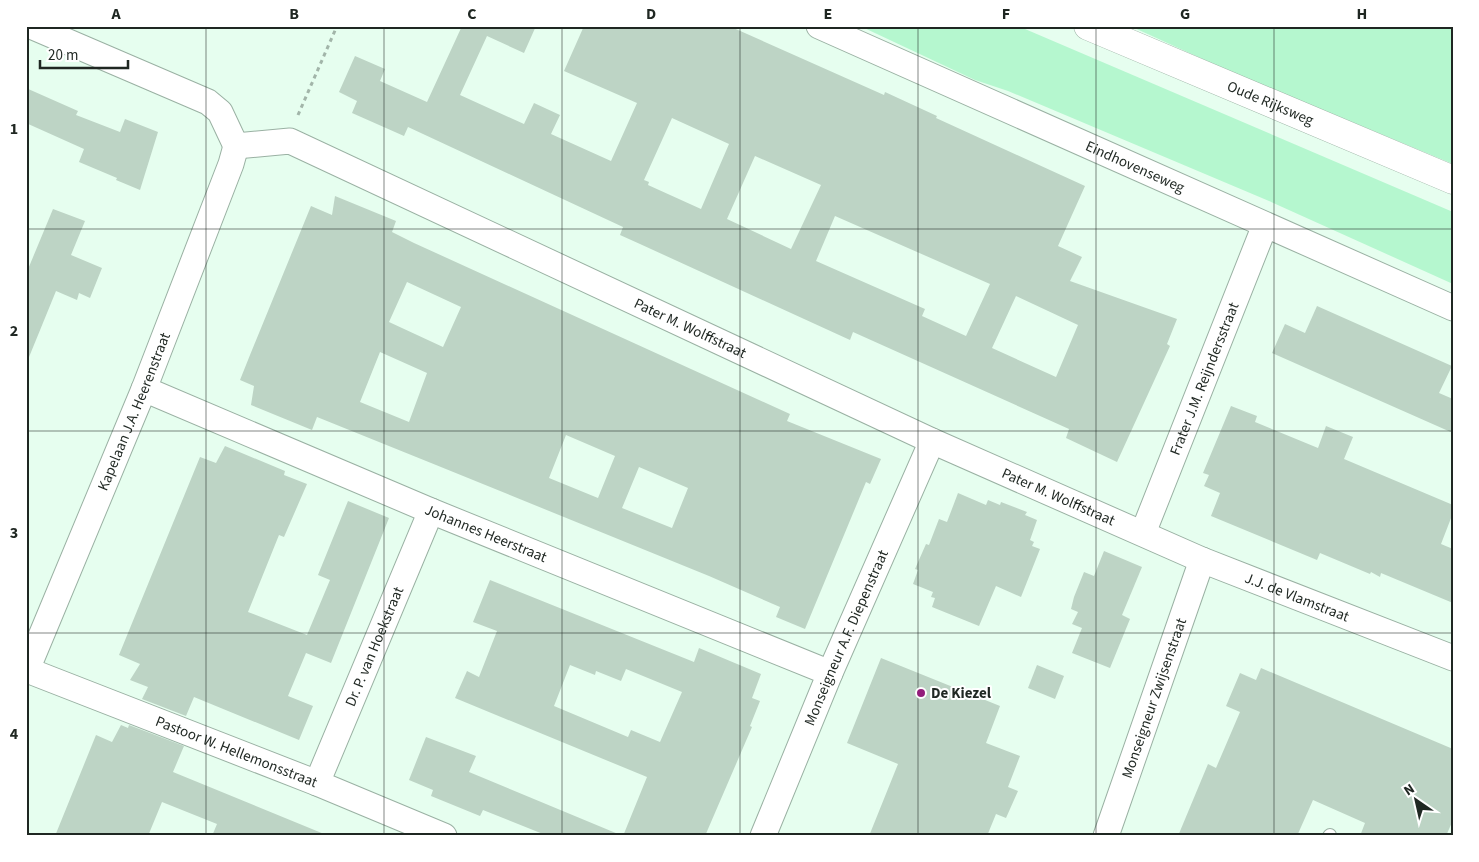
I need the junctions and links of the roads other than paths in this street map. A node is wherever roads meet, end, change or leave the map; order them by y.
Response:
1 (30, 26) edge
2 (819, 26) edge
3 (1088, 26) edge
4 (236, 146) junction
5 (1453, 180) edge
6 (1265, 225) junction
7 (1453, 308) edge
8 (144, 389) junction
9 (932, 441) junction
10 (431, 511) junction
11 (1143, 533) junction
12 (1202, 560) junction
13 (1453, 658) edge
14 (27, 671) edge
15 (830, 674) junction
16 (317, 783) junction
17 (444, 836) edge
18 (763, 836) edge
19 (1106, 836) edge

1 - 4 street
2 - 6 street, Eindhovenseweg
3 - 5 main road, Oude Rijksweg
4 - 8 street, Kapelaan J.A. Heerenstraat
4 - 9 street, Pater M. Wolffstraat
6 - 7 street, Eindhovenseweg
6 - 11 street, Frater J.M. Reijndersstraat
8 - 10 street, Johannes Heerstraat
8 - 14 street, Kapelaan J.A. Heerenstraat
9 - 11 street, Pater M. Wolffstraat
9 - 15 street, Monseigneur A.F. Diepenstraat
10 - 15 street, Johannes Heerstraat
10 - 16 street, Dr. P. van Hoekstraat
11 - 12 street, J.J. de Vlamstraat
12 - 13 street, J.J. de Vlamstraat
12 - 19 street, Monseigneur Zwijsenstraat
14 - 16 street, Pastoor W. Hellemonsstraat
15 - 18 street, Monseigneur A.F. Diepenstraat
16 - 17 street, Pastoor W. Hellemonsstraat

